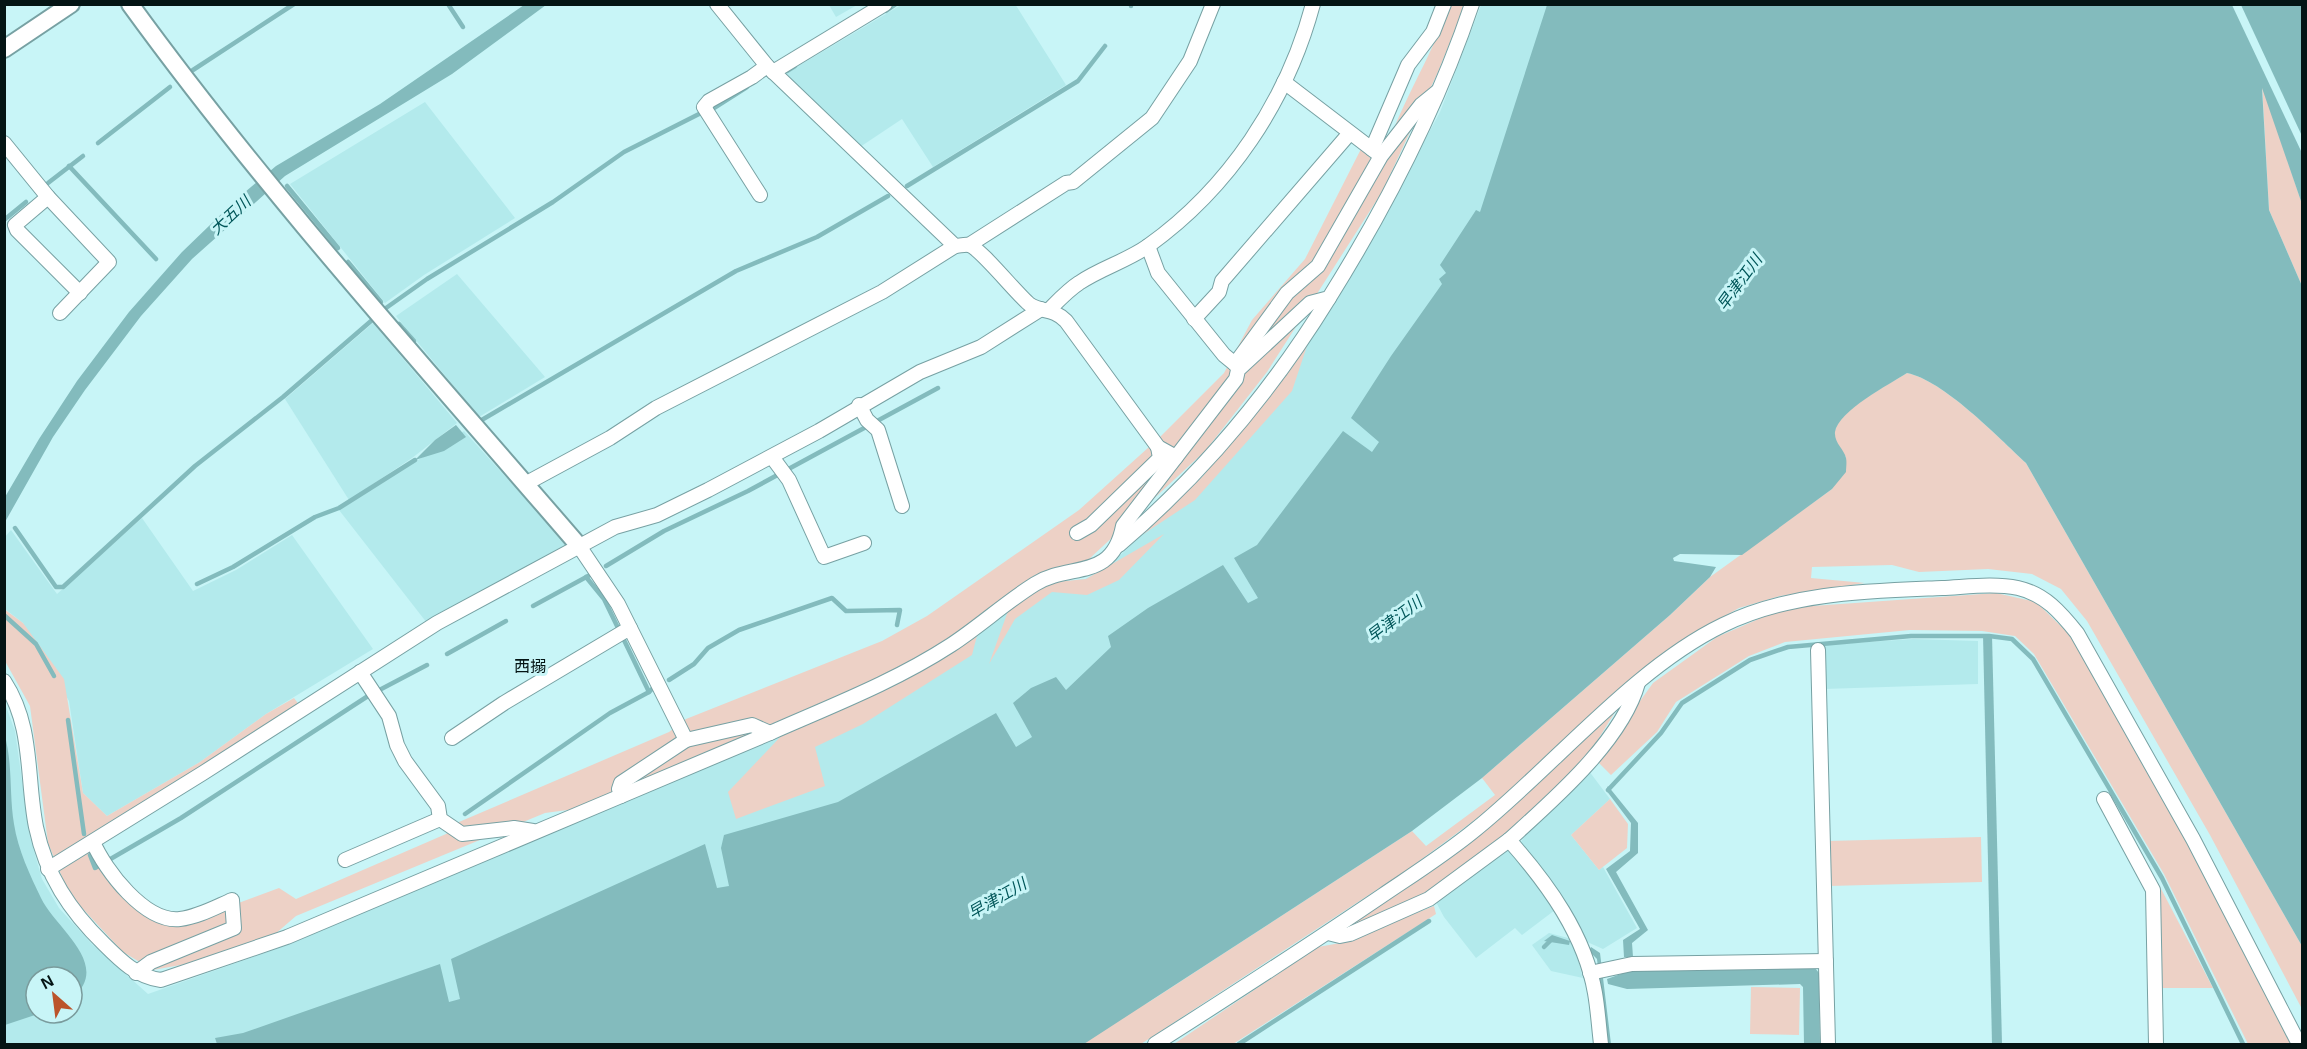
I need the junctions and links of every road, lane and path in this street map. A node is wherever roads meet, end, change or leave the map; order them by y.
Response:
1 (71, 4) edge
2 (130, 4) edge
3 (717, 4) edge
4 (885, 4) edge
5 (1213, 4) edge
6 (1313, 4) edge
7 (1444, 4) edge
8 (1472, 4) edge
9 (4, 49) edge
10 (770, 69) junction
11 (1284, 82) junction
12 (1441, 89) junction
13 (1349, 134) junction
14 (4, 143) edge
15 (1376, 153) junction
16 (760, 195) dead end
17 (48, 197) junction
18 (962, 245) junction
19 (1148, 246) junction
20 (80, 292) junction
21 (1329, 297) junction
22 (1045, 309) junction
23 (60, 313) dead end
24 (1194, 319) junction
25 (1236, 367) junction
26 (859, 405) junction
27 (1158, 447) junction
28 (1176, 457) junction
29 (778, 466) junction
30 (525, 484) junction
31 (902, 506) dead end
32 (1077, 533) dead end
33 (864, 543) dead end
34 (1119, 545) junction
35 (579, 546) junction
36 (630, 628) junction
37 (1818, 650) dead end
38 (360, 672) junction
39 (4, 681) edge
40 (1638, 683) junction
41 (770, 733) junction
42 (452, 738) dead end
43 (686, 740) junction
44 (621, 796) junction
45 (2104, 799) dead end
46 (440, 819) junction
47 (533, 831) junction
48 (1509, 840) junction
49 (93, 842) junction
50 (345, 860) dead end
51 (48, 869) junction
52 (1328, 933) junction
53 (1826, 961) junction
54 (1597, 972) junction
55 (136, 973) junction
56 (1155, 1044) edge
57 (1601, 1044) edge
58 (1828, 1044) edge
59 (2156, 1044) edge
60 (2299, 1044) edge

1 - 9 street
2 - 30 street
3 - 10 street
4 - 10 street
5 - 18 street
6 - 11 street
7 - 15 street
8 - 12 street
10 - 16 street
10 - 18 street
11 - 13 street
11 - 19 street
12 - 15 street
12 - 21 street
13 - 15 street
13 - 24 street
14 - 17 street
15 - 25 street
17 - 20 street
17 - 20 street
18 - 22 street
18 - 30 street
19 - 22 street
19 - 24 street
20 - 23 street
21 - 25 street
21 - 34 street
22 - 26 street
22 - 27 street
24 - 25 street
25 - 28 street
26 - 29 street
26 - 31 street
27 - 28 street
27 - 32 street
28 - 34 street
29 - 33 street
29 - 35 street
30 - 35 street
34 - 41 street
35 - 36 street
35 - 38 street
36 - 42 street
36 - 43 street
37 - 53 street
38 - 46 street
38 - 49 street
39 - 51 street
40 - 48 street
40 - 52 street
40 - 60 street
41 - 43 street
41 - 44 street
43 - 44 street
44 - 47 street
45 - 59 street
46 - 47 street
46 - 50 street
47 - 55 street
48 - 52 street
48 - 54 street
49 - 51 street
49 - 55 street
51 - 55 street
52 - 56 street
53 - 54 street
53 - 58 street
54 - 57 street

